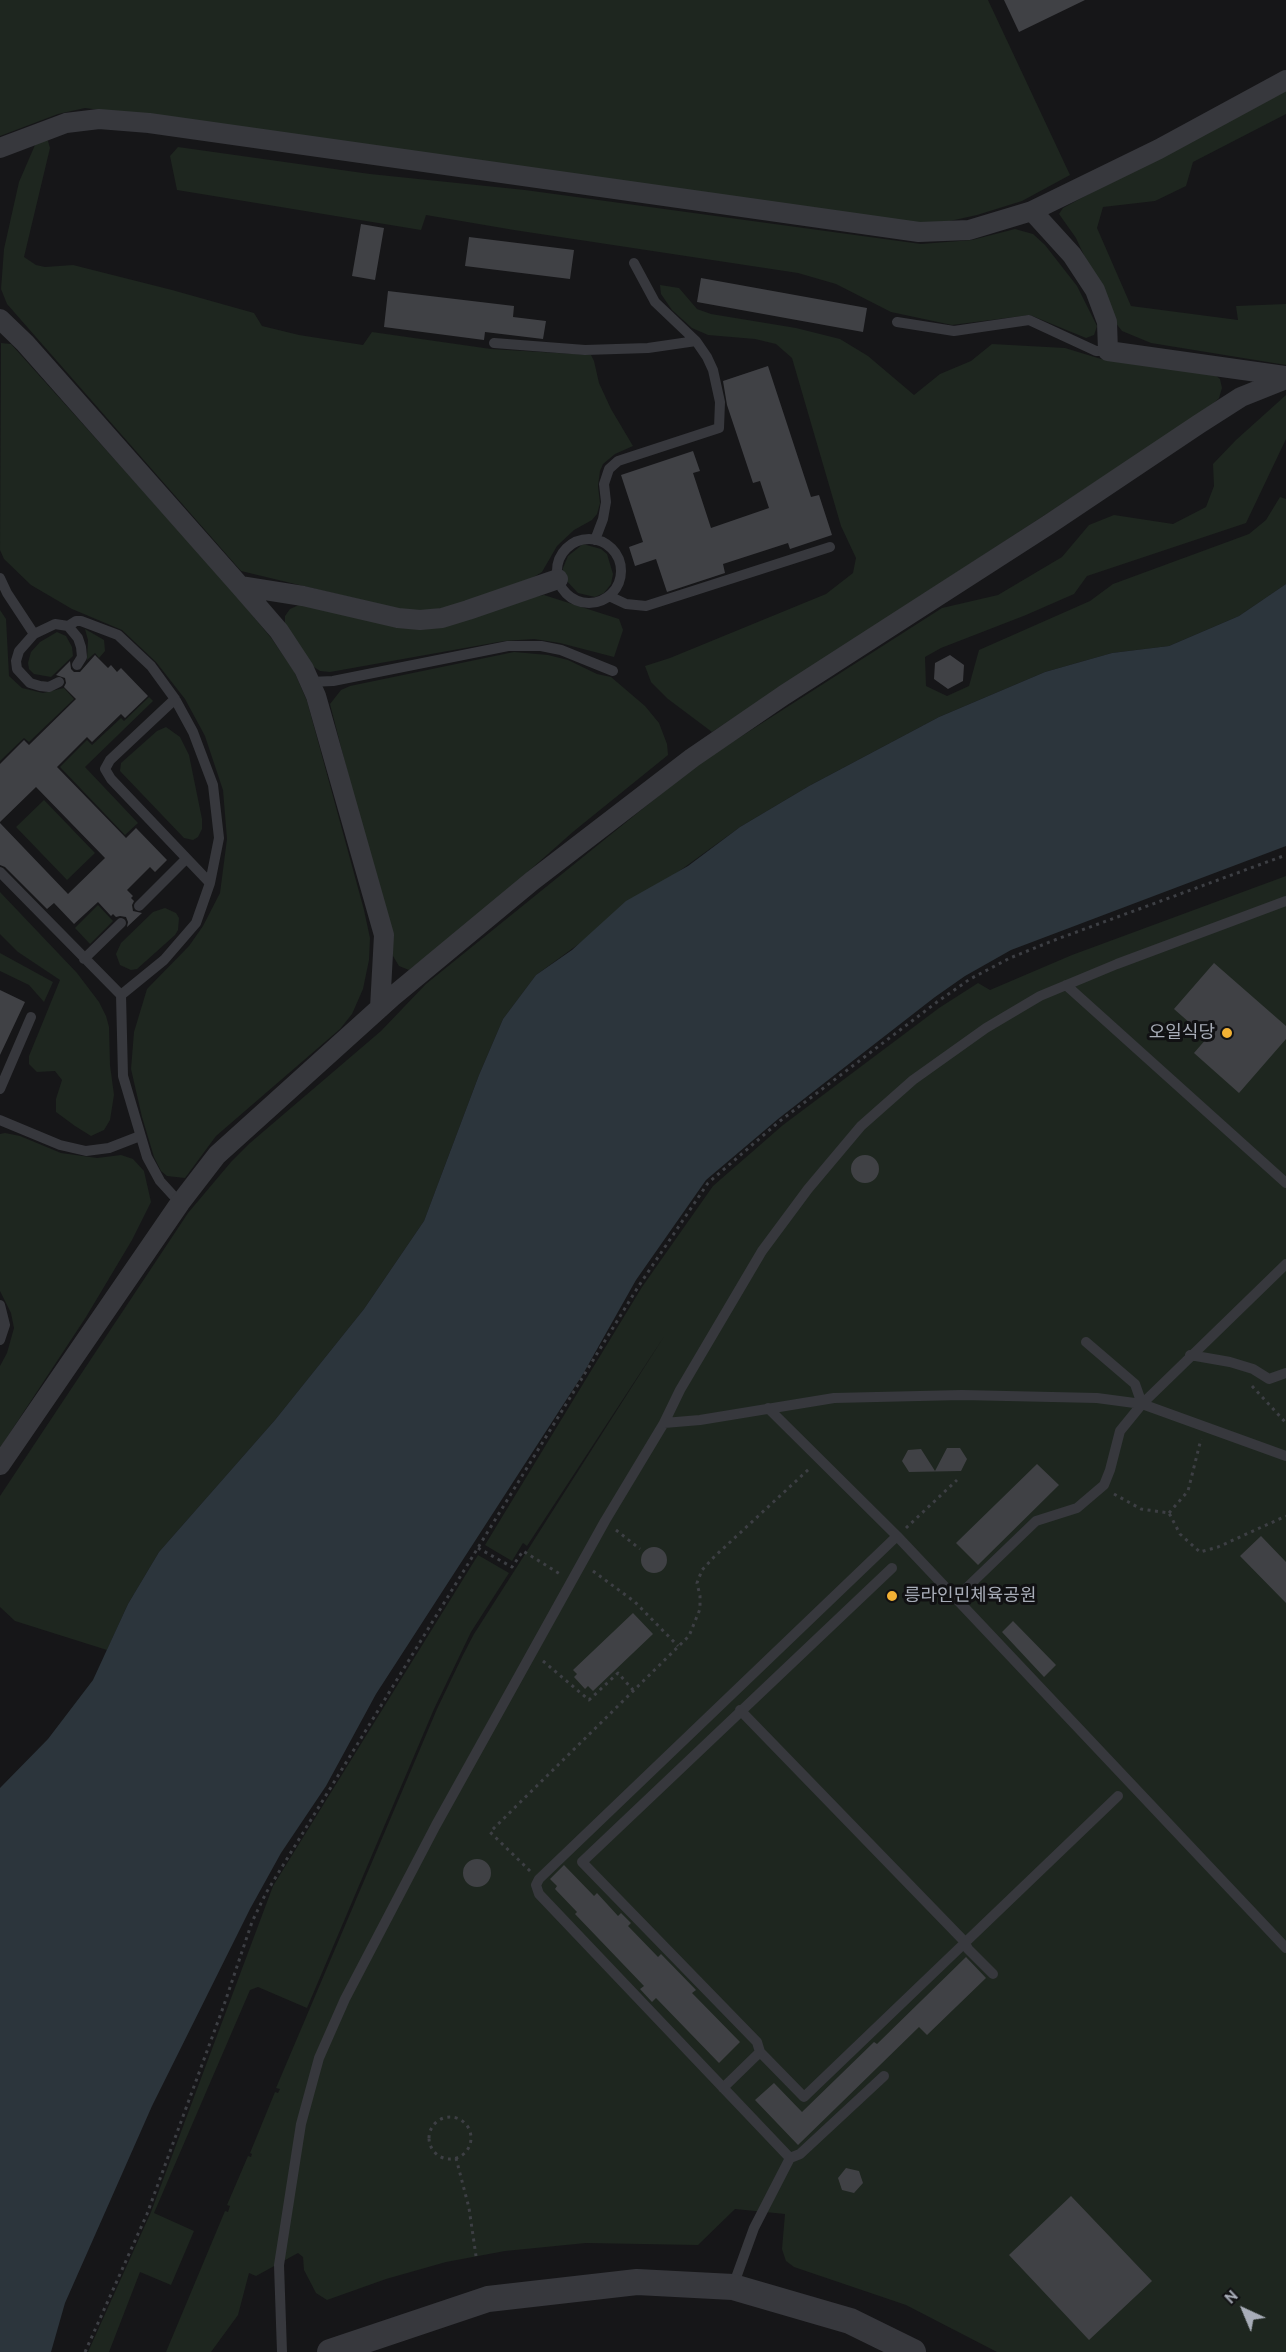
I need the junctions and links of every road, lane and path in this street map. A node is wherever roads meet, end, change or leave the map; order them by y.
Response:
1 (1286, 80) edge
2 (0, 148) edge
3 (1032, 211) junction
4 (634, 263) dead end
5 (0, 319) edge
6 (897, 322) dead end
7 (696, 341) junction
8 (494, 343) dead end
9 (1108, 351) junction
10 (1286, 378) edge
11 (595, 540) junction
12 (830, 547) dead end
13 (0, 578) edge
14 (558, 579) junction
15 (240, 586) junction
16 (609, 596) junction
17 (68, 626) junction
18 (34, 634) junction
19 (77, 666) dead end
20 (613, 671) dead end
21 (59, 682) dead end
22 (310, 682) junction
23 (175, 699) junction
24 (1286, 855) edge
25 (186, 859) junction
26 (0, 873) edge
27 (210, 883) junction
28 (1286, 901) edge
29 (139, 906) dead end
30 (121, 923) dead end
31 (84, 959) junction
32 (1066, 985) junction
33 (121, 995) junction
34 (380, 1008) junction
35 (31, 1017) dead end
36 (0, 1089) edge
37 (0, 1120) edge
38 (140, 1136) junction
39 (1286, 1183) edge
40 (180, 1203) junction
41 (1286, 1264) edge
42 (0, 1305) edge
43 (0, 1340) edge
44 (1086, 1342) dead end
45 (1190, 1356) junction
46 (1253, 1369) junction
47 (1286, 1373) edge
48 (1142, 1404) junction
49 (768, 1408) junction
50 (664, 1423) junction
51 (1286, 1424) edge
52 (1204, 1427) junction
53 (1286, 1456) edge
54 (819, 1459) junction
55 (0, 1465) edge
56 (957, 1480) dead end
57 (1104, 1485) junction
58 (1169, 1513) junction
59 (1286, 1516) edge
60 (605, 1521) junction
61 (897, 1536) junction
62 (478, 1548) junction
63 (640, 1549) dead end
64 (581, 1564) junction
65 (892, 1568) dead end
66 (572, 1581) junction
67 (955, 1599) junction
68 (678, 1646) junction
69 (531, 1653) junction
70 (633, 1690) junction
71 (740, 1710) junction
72 (1118, 1796) dead end
73 (538, 1879) junction
74 (964, 1941) junction
75 (1286, 1948) edge
76 (993, 1974) dead end
77 (760, 2052) junction
78 (884, 2076) dead end
79 (723, 2088) junction
80 (456, 2158) junction
81 (790, 2158) junction
82 (476, 2256) dead end
83 (733, 2287) junction
84 (85, 2352) edge
85 (282, 2352) edge
86 (330, 2352) edge
87 (913, 2352) edge

1 - 3 street
2 - 3 street
3 - 9 street
4 - 7 lane
5 - 15 street
6 - 9 lane
7 - 8 lane
7 - 11 lane
9 - 10 street
10 - 34 street
11 - 14 lane
11 - 16 lane
12 - 16 lane
13 - 18 lane
14 - 15 street
14 - 16 lane
15 - 22 street
17 - 18 lane
17 - 19 lane
17 - 23 lane
18 - 21 lane
20 - 22 lane
22 - 34 street
23 - 25 lane
23 - 27 lane
24 - 62 path
25 - 27 lane
25 - 29 lane
26 - 31 lane
27 - 33 lane
28 - 32 lane
30 - 31 lane
31 - 33 lane
32 - 39 lane
32 - 50 lane
33 - 38 lane
34 - 40 street
35 - 36 lane
37 - 38 lane
38 - 40 lane
40 - 55 street
41 - 45 lane
42 - 43 lane
44 - 48 lane
45 - 46 lane
45 - 48 lane
46 - 47 lane
46 - 51 path
48 - 49 lane
48 - 52 lane
48 - 57 lane
49 - 50 lane
49 - 54 lane
50 - 60 lane
52 - 53 lane
52 - 58 path
54 - 61 lane
54 - 68 path
56 - 61 path
57 - 58 path
57 - 67 lane
58 - 59 path
60 - 63 path
60 - 64 lane
61 - 67 lane
61 - 73 lane
62 - 66 path
62 - 84 path
64 - 66 lane
64 - 68 path
65 - 71 lane
66 - 69 lane
67 - 75 lane
68 - 70 path
69 - 70 path
69 - 85 lane
70 - 73 path
71 - 74 lane
71 - 77 lane
72 - 74 lane
73 - 79 lane
74 - 76 lane
74 - 77 lane
77 - 79 lane
78 - 81 lane
79 - 81 lane
80 - 80 path
80 - 82 path
81 - 83 lane
83 - 86 street
83 - 87 street

